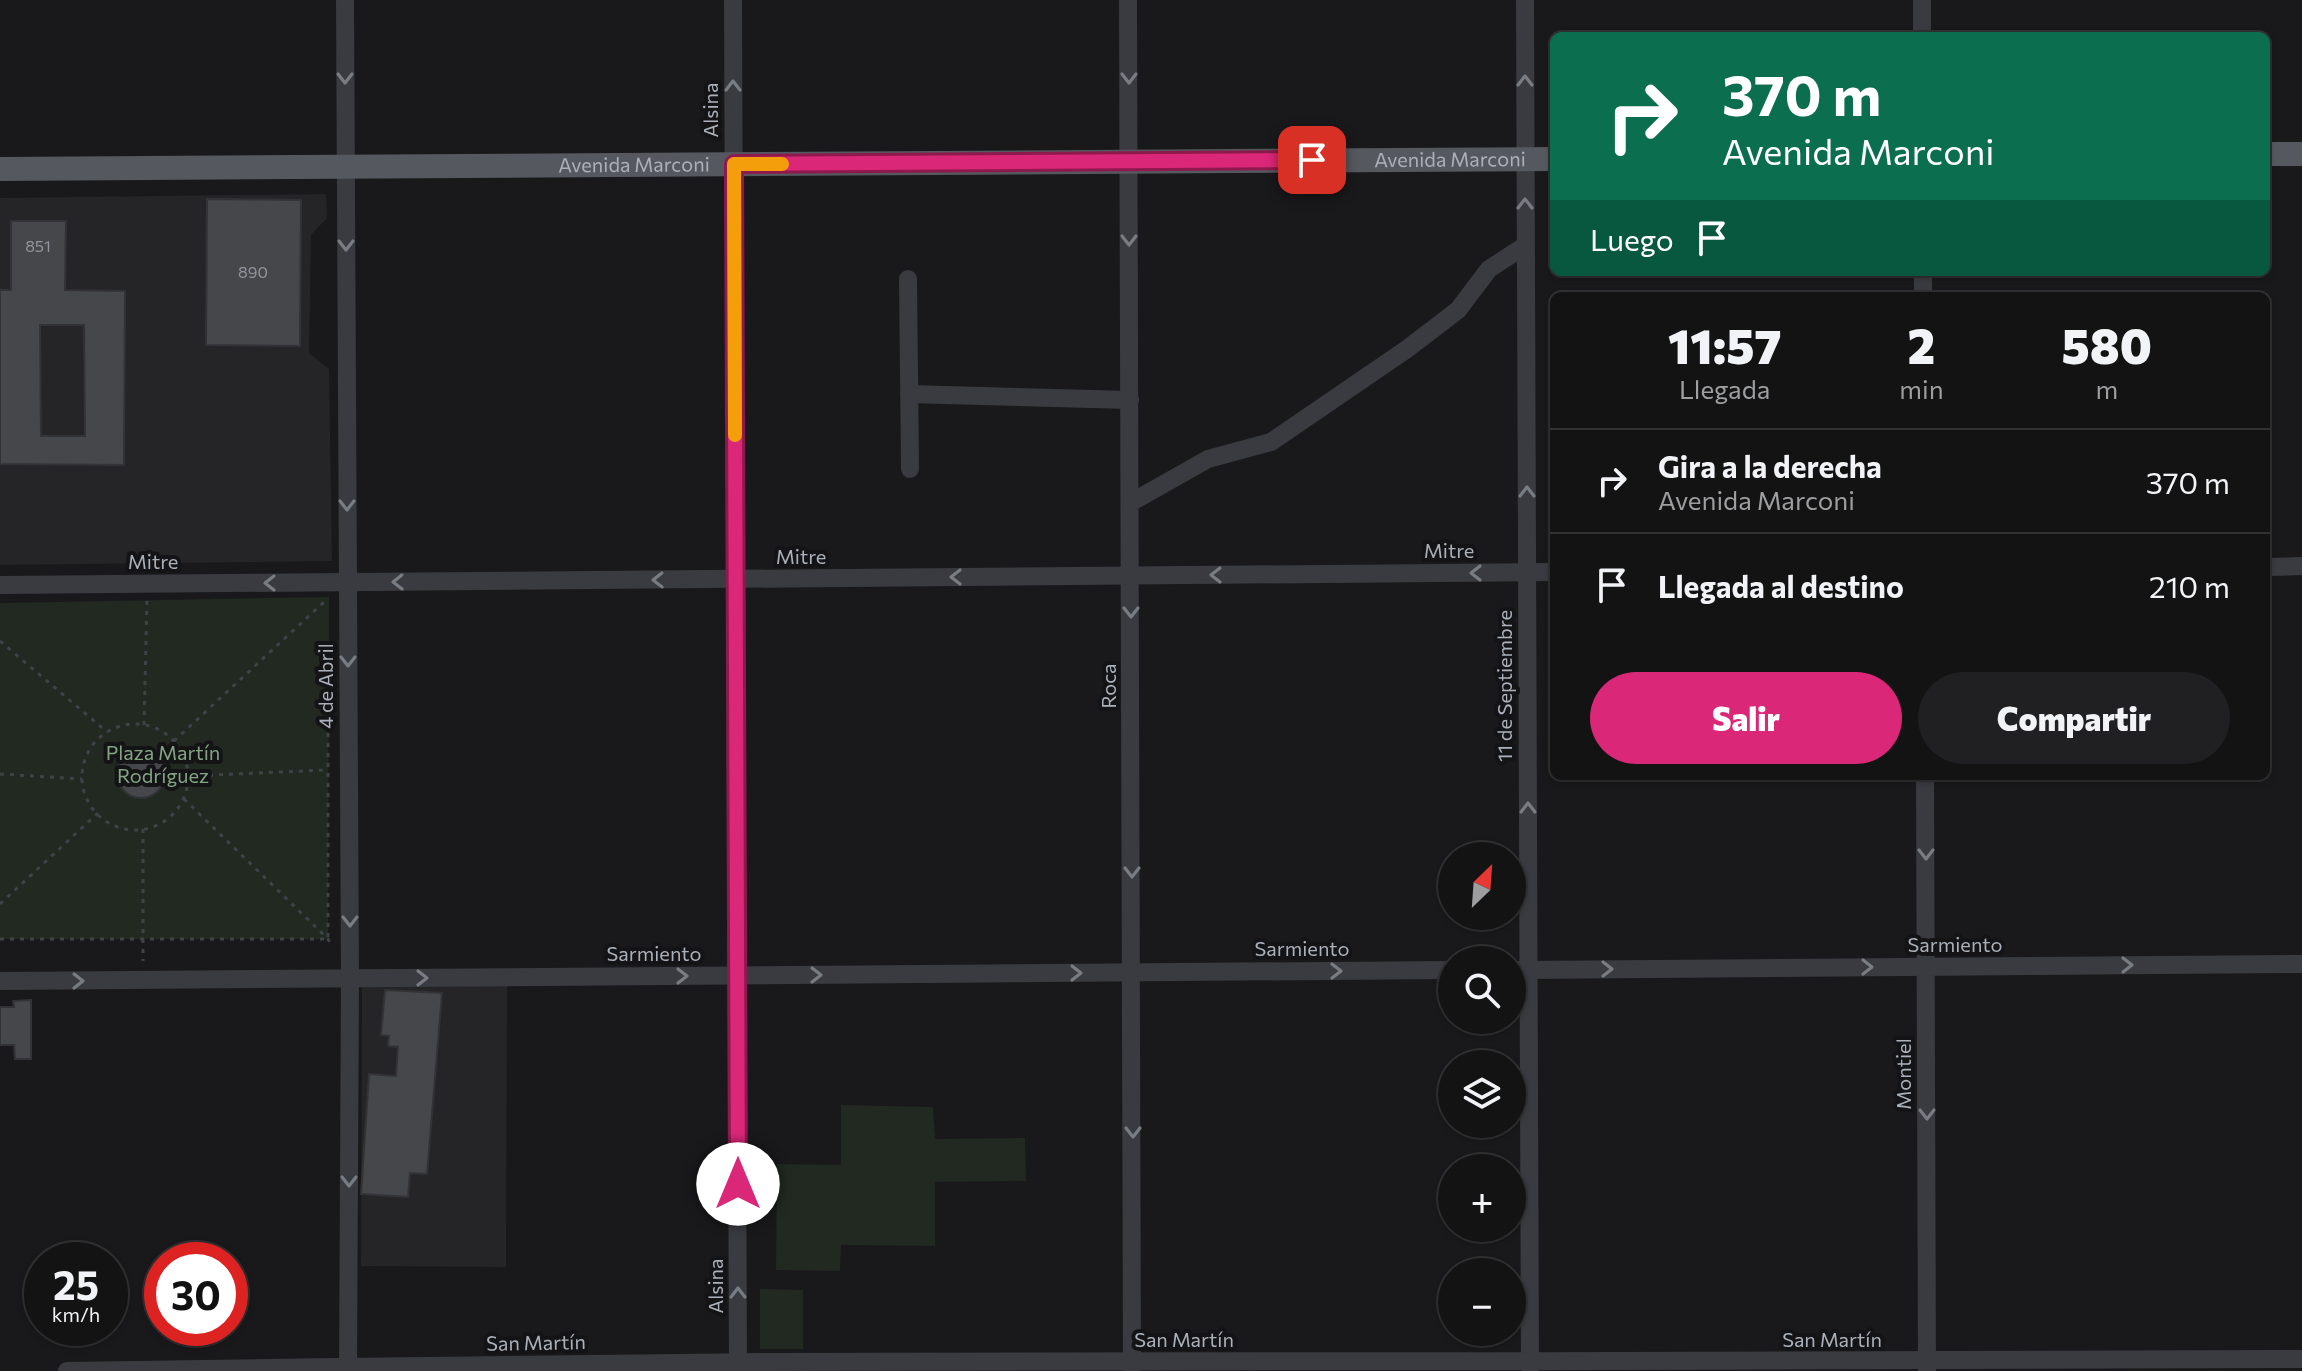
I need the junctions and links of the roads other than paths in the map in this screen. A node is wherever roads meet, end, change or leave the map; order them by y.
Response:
1 (345, 0) edge
2 (733, 0) edge
3 (1128, 0) edge
4 (1525, 0) edge
5 (1922, 0) edge
6 (1922, 32) edge
7 (2270, 154) edge
8 (2302, 154) edge
9 (1525, 159) junction
10 (1550, 159) edge
11 (1129, 162) junction
12 (734, 164) junction
13 (345, 167) junction
14 (0, 169) edge
15 (1526, 245) junction
16 (908, 279) dead end
17 (909, 394) junction
18 (1130, 400) junction
19 (910, 469) dead end
20 (1130, 503) junction
21 (2302, 566) edge
22 (2270, 567) edge
23 (1550, 572) edge
24 (1527, 573) junction
25 (1131, 576) junction
26 (736, 579) junction
27 (348, 583) junction
28 (0, 585) edge
29 (1925, 780) edge
30 (1520, 946) edge
31 (2302, 964) edge
32 (1926, 967) junction
33 (1438, 970) edge
34 (1526, 970) edge
35 (1133, 973) junction
36 (738, 976) junction
37 (350, 979) junction
38 (0, 981) edge
39 (1522, 1034) edge
40 (2302, 1359) edge
41 (1530, 1366) edge
42 (1927, 1366) edge
43 (738, 1367) edge
44 (1132, 1367) edge
45 (348, 1369) edge
46 (67, 1371) edge

1 -> 13 street, 4 de Abril
12 -> 2 street, Alsina
3 -> 11 street, Roca
9 -> 4 street, 11 de Septiembre
5 - 6 street
7 - 8 main road
9 - 10 main road, Avenida Marconi
9 - 11 main road, Avenida Marconi
15 -> 9 street, 11 de Septiembre
11 - 12 main road, Avenida Marconi
11 -> 18 street, Roca
12 - 13 main road, Avenida Marconi
12 - 26 street, Alsina
13 - 14 main road, Avenida Marconi
13 -> 27 street, 4 de Abril
15 - 20 street
24 -> 15 street, 11 de Septiembre
16 - 17 street
17 - 18 street
17 - 19 street
18 - 20 street, Roca
20 - 25 street, Roca
21 - 22 street
23 - 24 street, Mitre
24 -> 25 street, Mitre
30 -> 24 street, 11 de Septiembre
25 -> 26 street, Mitre
25 -> 35 street, Roca
26 -> 27 street, Mitre
26 - 36 street, Alsina
27 -> 28 street, Mitre
27 -> 37 street, 4 de Abril
29 -> 32 street, Montiel
32 -> 31 street, Sarmiento
34 -> 32 street, Sarmiento
32 -> 42 street, Montiel
35 -> 33 street, Sarmiento
36 -> 35 street, Sarmiento
35 -> 44 street, Roca
37 -> 36 street, Sarmiento
43 -> 36 street, Alsina
38 -> 37 street, Sarmiento
37 -> 45 street, 4 de Abril
39 - 41 street, 11 de Septiembre
40 - 42 street, San Martín
41 - 42 street, San Martín
41 - 44 street, San Martín
43 - 44 street, San Martín
43 - 45 street, San Martín
45 - 46 street, San Martín

